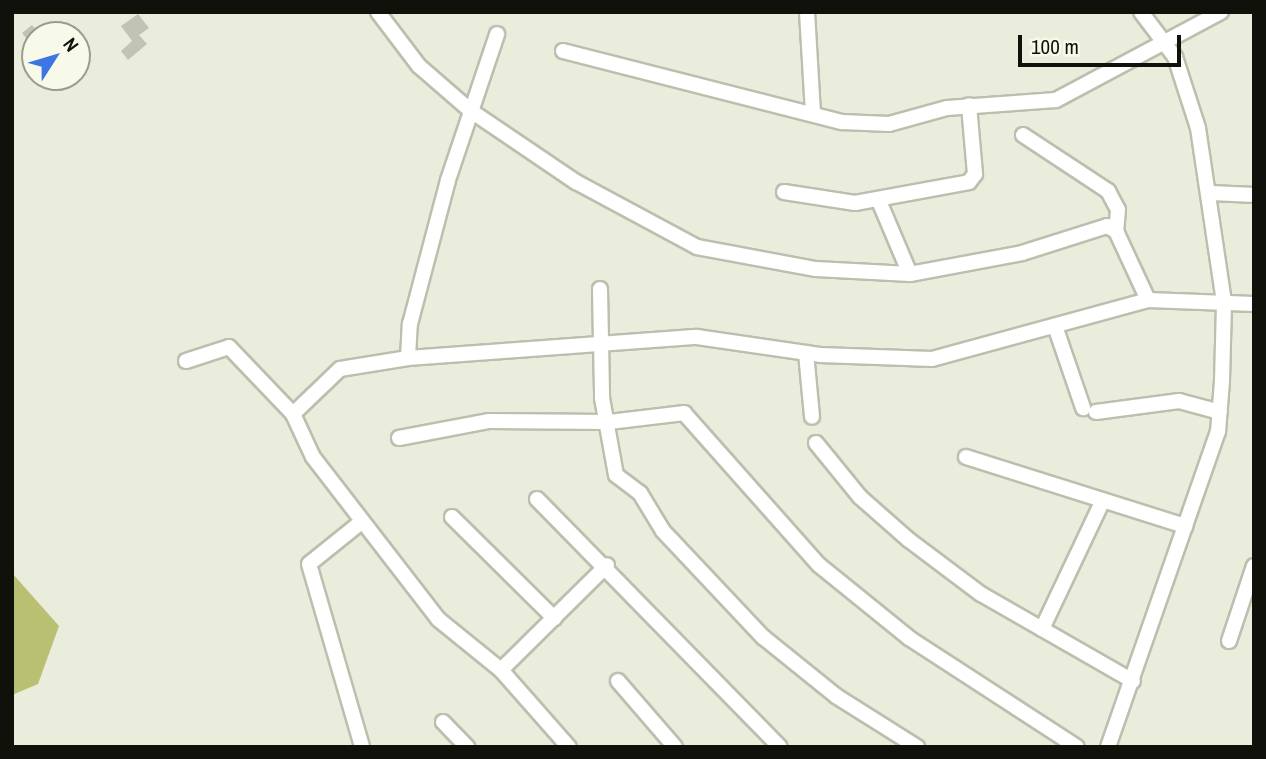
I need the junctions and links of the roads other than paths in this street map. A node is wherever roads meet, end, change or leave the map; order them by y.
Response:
1 (378, 12) edge
2 (807, 12) edge
3 (1141, 12) edge
4 (1221, 12) edge
5 (496, 34) dead end
6 (1167, 44) junction
7 (563, 51) dead end
8 (969, 105) junction
9 (471, 111) junction
10 (813, 114) junction
11 (1023, 135) dead end
12 (784, 192) dead end
13 (1212, 193) junction
14 (1254, 195) edge
15 (879, 201) junction
16 (1116, 231) junction
17 (911, 274) junction
18 (600, 289) dead end
19 (1147, 300) junction
20 (1224, 302) junction
21 (1254, 304) edge
22 (1055, 326) junction
23 (603, 343) junction
24 (806, 353) junction
25 (408, 358) junction
26 (186, 361) dead end
27 (1220, 412) junction
28 (293, 414) junction
29 (812, 417) dead end
30 (609, 422) junction
31 (399, 438) dead end
32 (816, 443) dead end
33 (966, 457) dead end
34 (537, 499) dead end
35 (1101, 504) junction
36 (452, 517) dead end
37 (360, 523) junction
38 (1185, 526) junction
39 (607, 565) junction
40 (1254, 566) edge
41 (554, 618) junction
42 (1042, 629) junction
43 (1229, 641) dead end
44 (501, 670) junction
45 (618, 681) dead end
46 (1133, 681) junction
47 (443, 722) dead end
48 (362, 747) edge
49 (467, 747) edge
50 (569, 747) edge
51 (676, 747) edge
52 (780, 747) edge
53 (917, 747) edge
54 (1077, 747) edge
55 (1108, 747) edge

1 - 9 street
2 - 10 street
3 - 6 street
4 - 6 street
5 - 9 street
6 - 8 street
6 - 13 street
7 - 10 street
8 - 10 street
8 - 15 street
9 - 17 street
9 - 25 street
11 - 16 street
12 - 15 street
13 - 14 street
13 - 20 street
15 - 17 street
16 - 17 street
16 - 19 street
18 - 23 street
19 - 20 street
19 - 22 street
20 - 21 street
20 - 27 street
22 - 24 street
22 - 27 street
23 - 24 street
23 - 25 street
23 - 30 street
24 - 29 street
25 - 28 street
26 - 28 street
27 - 38 street
28 - 37 street
30 - 31 street
30 - 53 street
30 - 54 street
32 - 42 street
33 - 35 street
34 - 39 street
35 - 38 street
35 - 42 street
36 - 41 street
37 - 44 street
37 - 48 street
38 - 46 street
39 - 41 street
39 - 52 street
40 - 43 street
41 - 44 street
42 - 46 street
44 - 50 street
45 - 51 street
46 - 55 street
47 - 49 street

